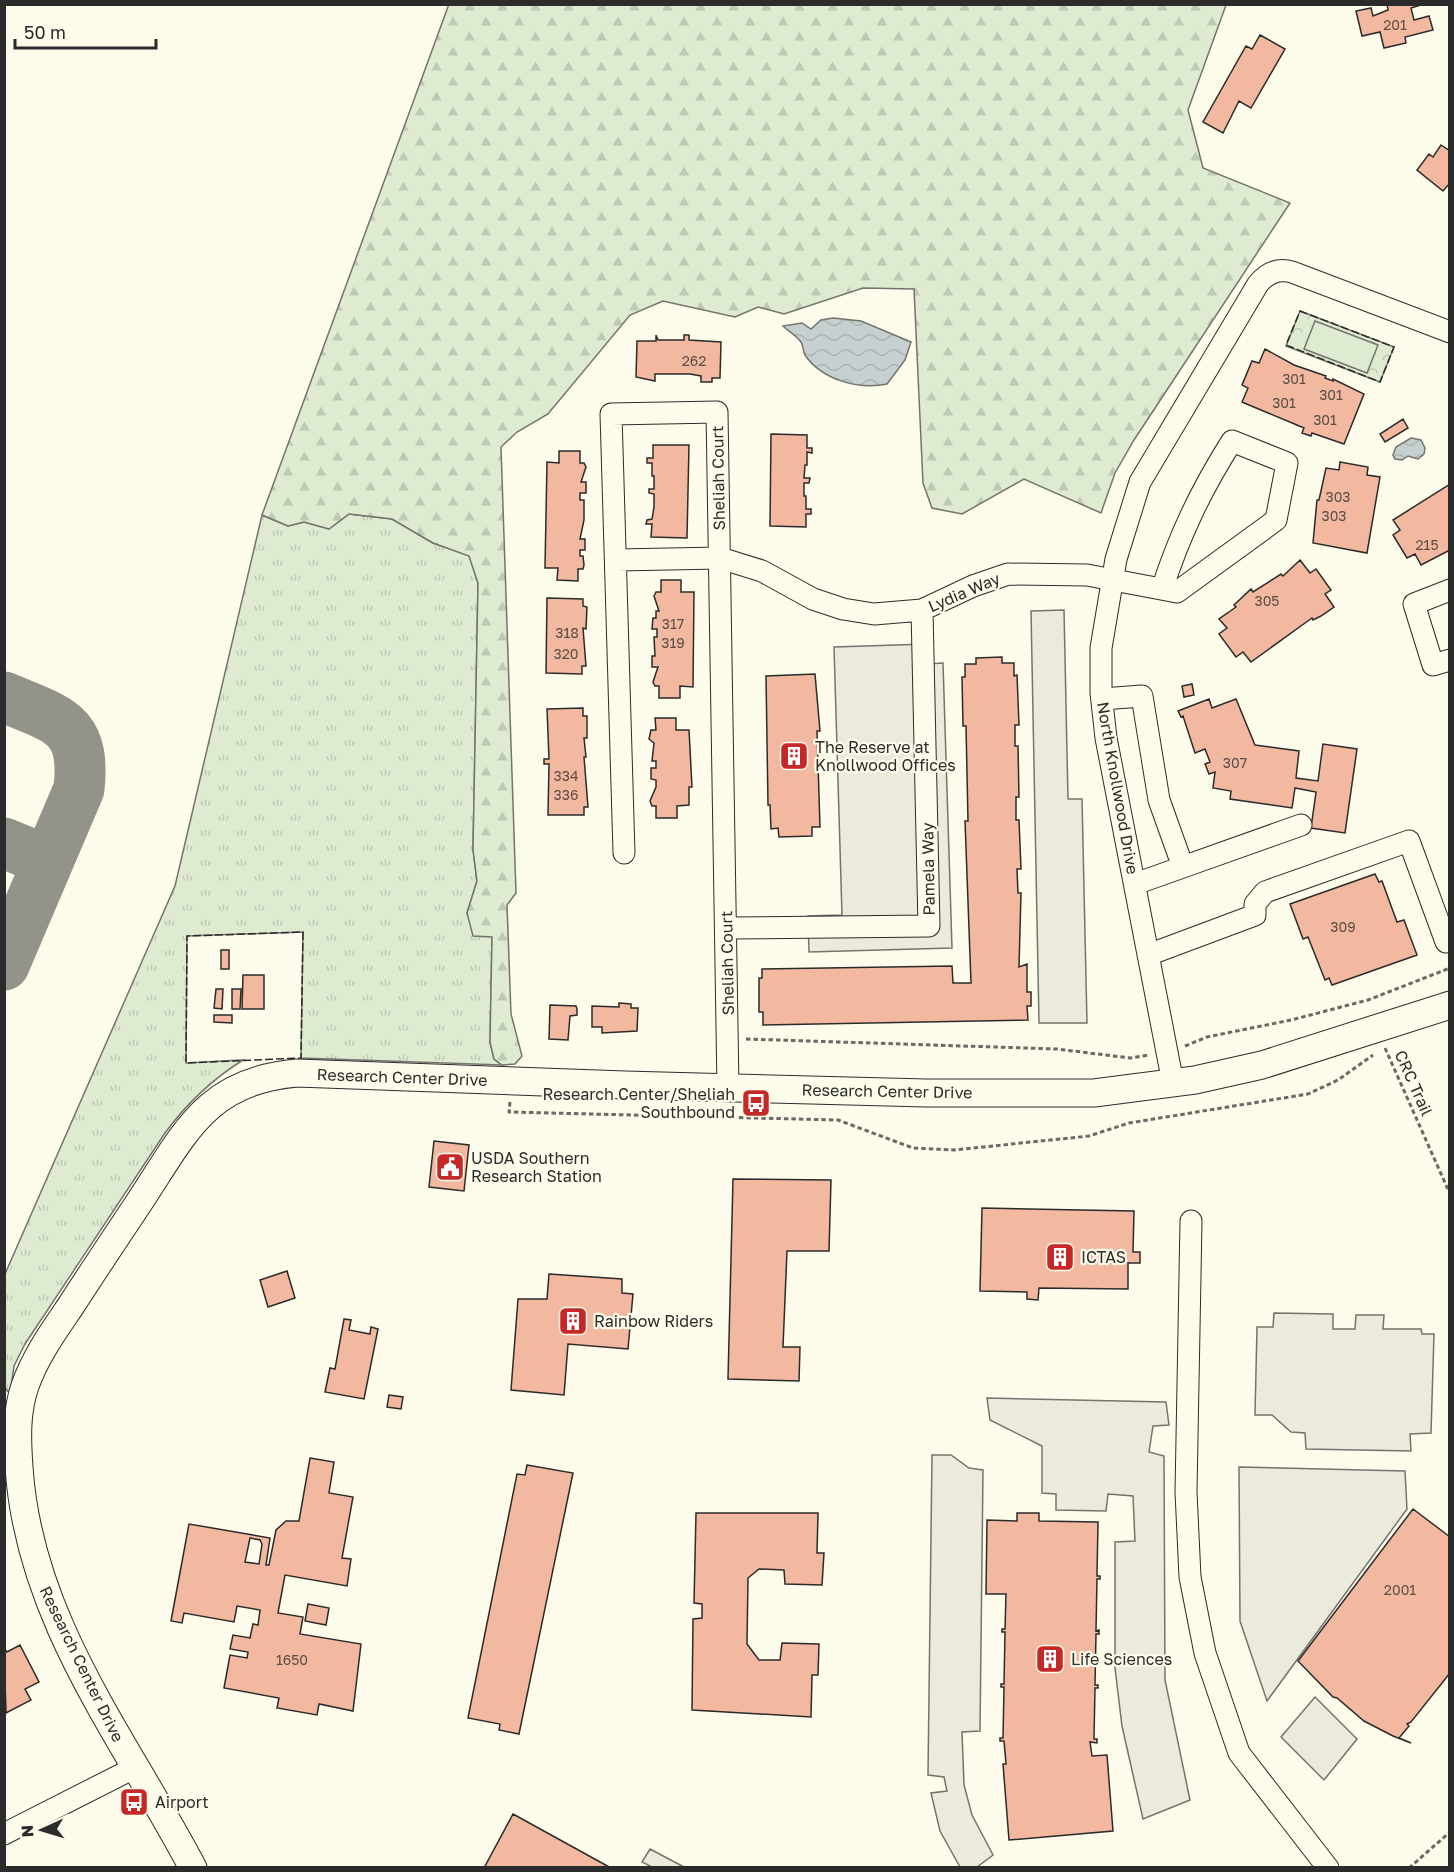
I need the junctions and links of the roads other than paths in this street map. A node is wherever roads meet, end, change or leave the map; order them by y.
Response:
1 (1449, 332) edge
2 (720, 558) junction
3 (617, 560) junction
4 (1112, 579) junction
5 (1162, 589) junction
6 (1449, 590) edge
7 (922, 610) junction
8 (1449, 660) edge
9 (1102, 699) junction
10 (1301, 825) dead end
11 (624, 853) dead end
12 (1183, 867) junction
13 (1135, 884) junction
14 (727, 928) junction
15 (1446, 942) dead end
16 (1148, 955) junction
17 (1449, 1005) edge
18 (1173, 1083) junction
19 (728, 1088) junction
20 (1191, 1221) dead end
21 (134, 1768) junction
22 (4, 1834) edge
23 (193, 1868) edge
24 (1328, 1868) edge

1 - 4 street, North Knollwood Drive
2 - 3 street, Lydia Way
2 - 3 street, Sheliah Court
2 - 7 street, Lydia Way
2 - 14 street, Sheliah Court
3 - 11 street, Sheliah Court
4 - 5 street, Lydia Way
4 - 7 street, Lydia Way
4 - 9 street, North Knollwood Drive
5 - 5 street
6 - 8 street
7 - 14 street, Pamela Way
9 - 12 street
9 - 13 street, North Knollwood Drive
10 - 12 street
12 - 13 street
13 - 16 street, North Knollwood Drive
14 - 19 street, Sheliah Court
15 - 16 street
16 - 18 street, North Knollwood Drive
17 - 18 main road, Research Center Drive
18 - 19 main road, Research Center Drive
19 - 21 main road, Research Center Drive
20 - 24 street
21 - 22 street
21 - 23 main road, Research Center Drive

